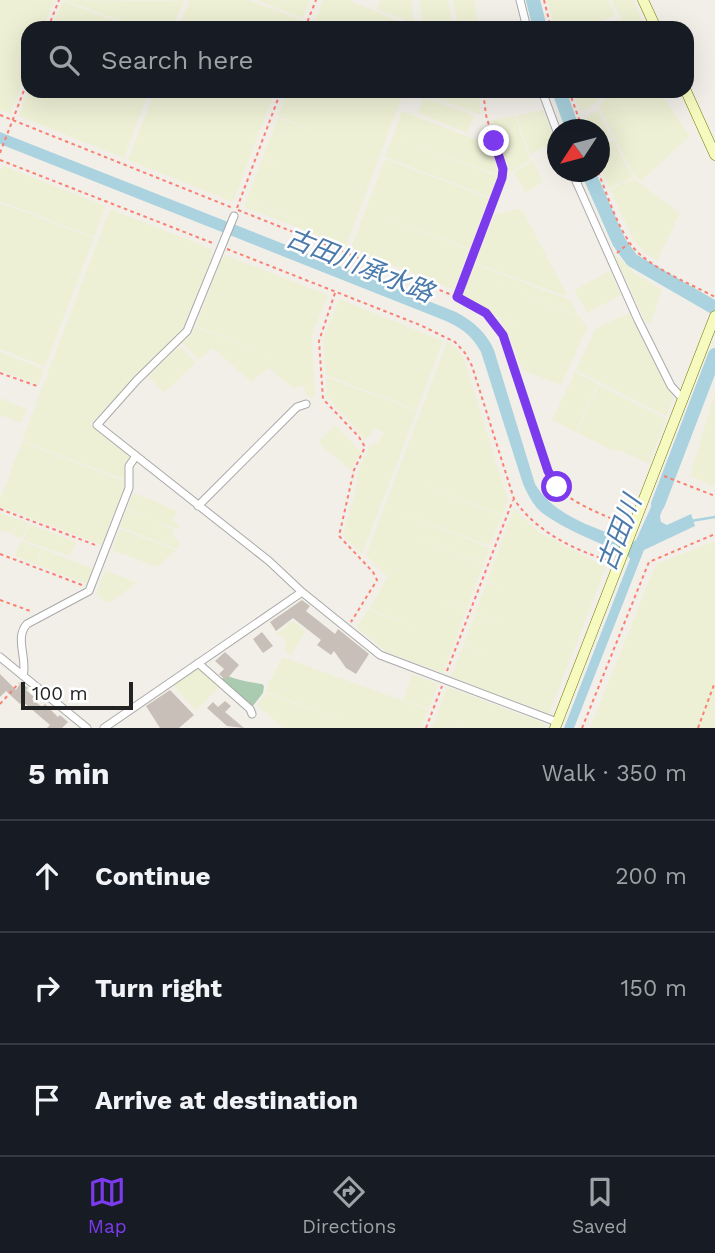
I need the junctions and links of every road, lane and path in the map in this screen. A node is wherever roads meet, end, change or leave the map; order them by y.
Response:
1 (59, 0) edge
2 (316, 0) edge
3 (520, 0) edge
4 (544, 0) edge
5 (643, 0) edge
6 (51, 21) edge
7 (308, 21) edge
8 (524, 21) edge
9 (549, 21) edge
10 (653, 21) edge
11 (21, 98) edge
12 (278, 98) edge
13 (484, 98) edge
14 (545, 98) edge
15 (572, 98) edge
16 (689, 98) edge
17 (0, 115) edge
18 (552, 119) edge
19 (579, 119) edge
20 (13, 120) junction
21 (0, 153) edge
22 (715, 155) edge
23 (0, 160) edge
24 (576, 182) edge
25 (602, 182) edge
26 (235, 213) junction
27 (629, 243) junction
28 (222, 244) junction
29 (617, 252) dead end
30 (336, 292) junction
31 (457, 297) junction
32 (715, 297) edge
33 (715, 316) edge
34 (0, 373) edge
35 (37, 386) dead end
36 (682, 398) junction
37 (323, 399) junction
38 (306, 404) joint
39 (136, 456) junction
40 (660, 475) dead end
41 (715, 496) edge
42 (514, 499) junction
43 (198, 506) junction
44 (0, 509) edge
45 (631, 533) junction
46 (715, 534) edge
47 (105, 549) junction
48 (0, 554) edge
49 (621, 559) junction
50 (90, 588) junction
51 (302, 592) junction
52 (0, 600) edge
53 (43, 616) junction
54 (347, 629) junction
55 (0, 657) edge
56 (198, 663) junction
57 (23, 676) junction
58 (444, 680) junction
59 (715, 682) edge
60 (0, 704) edge
61 (252, 714) dead end
62 (556, 725) edge
63 (87, 728) edge
64 (104, 728) edge
65 (426, 728) edge
66 (582, 728) edge
67 (698, 728) edge

1 - 6 path
2 - 7 path
3 - 8 street
4 - 9 path
5 - 10 main road
11 - 20 path
12 - 26 path
13 - 31 path
14 - 18 street
15 - 19 path
16 - 22 main road
17 - 20 path
20 - 21 path
20 - 26 path
23 - 28 path
24 - 36 street
25 - 27 path
26 - 28 street
26 - 31 path
27 - 29 path
27 - 32 path
28 - 30 path
28 - 39 street
30 - 37 path
30 - 42 path
31 - 45 path
33 - 36 main road
34 - 35 path
36 - 45 main road
37 - 38 path
37 - 54 path
38 - 43 street
39 - 43 street
39 - 47 street
40 - 41 path
42 - 49 path
42 - 58 path
43 - 51 street
44 - 47 path
45 - 49 main road
46 - 66 path
47 - 50 street
48 - 50 path
49 - 62 main road
50 - 53 street
51 - 54 street
51 - 56 street
52 - 53 path
53 - 57 street
54 - 58 street
55 - 57 street
56 - 61 street
56 - 64 street
57 - 60 path
57 - 63 street
58 - 62 street
58 - 65 path
59 - 67 path

